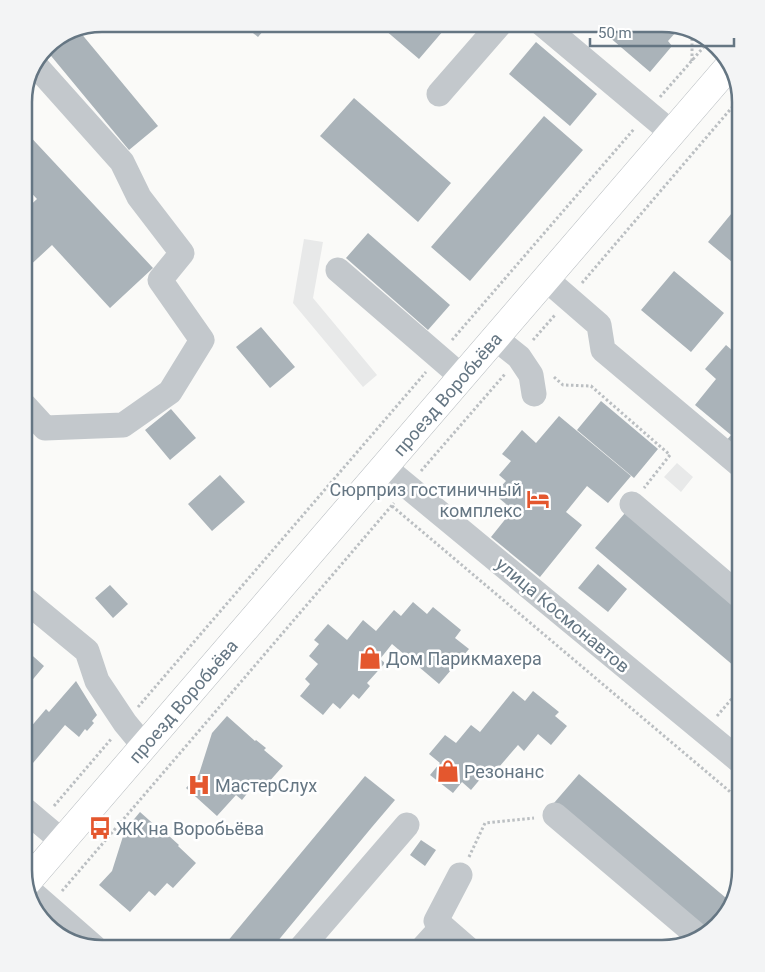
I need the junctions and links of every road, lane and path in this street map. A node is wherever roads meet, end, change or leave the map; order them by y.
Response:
1 (492, 33) edge
2 (552, 33) edge
3 (692, 39) edge
4 (704, 47) edge
5 (692, 61) junction
6 (41, 71) edge
7 (725, 71) edge
8 (439, 94) dead end
9 (732, 107) edge
10 (647, 112) junction
11 (672, 133) junction
12 (338, 270) dead end
13 (546, 280) junction
14 (568, 299) junction
15 (495, 338) junction
16 (439, 356) junction
17 (519, 357) junction
18 (550, 374) dead end
19 (462, 377) junction
20 (534, 394) dead end
21 (33, 415) edge
22 (732, 458) edge
23 (384, 467) junction
24 (408, 487) junction
25 (632, 504) joint
26 (392, 506) junction
27 (732, 589) edge
28 (33, 606) edge
29 (124, 723) junction
30 (144, 746) junction
31 (732, 755) edge
32 (732, 793) edge
33 (33, 815) edge
34 (555, 815) joint
35 (33, 817) edge
36 (407, 825) dead end
37 (62, 841) junction
38 (33, 875) edge
39 (460, 875) joint
40 (39, 899) edge
41 (40, 900) edge
42 (442, 927) junction
43 (694, 932) edge
44 (81, 936) edge
45 (311, 940) edge
46 (431, 940) edge
47 (458, 940) edge

1 - 8 street
2 - 10 street
3 - 5 path
4 - 5 path
5 - 10 path
6 - 21 street
7 - 11 main road, проезд Воробьёва
9 - 14 path
10 - 11 street
10 - 16 path
11 - 13 main road, проезд Воробьёва
12 - 16 street
13 - 14 street
13 - 15 main road, проезд Воробьёва
14 - 17 path
14 - 22 street
15 - 17 street
15 - 19 main road, проезд Воробьёва
16 - 19 street
16 - 29 path
17 - 20 street
17 - 24 path
18 - 25 path
19 - 23 main road, проезд Воробьёва
23 - 24 street, улица Космонавтов
23 - 30 main road, проезд Воробьёва
24 - 26 path
24 - 31 street, улица Космонавтов
25 - 27 street
26 - 32 path
26 - 40 path
28 - 29 street
29 - 30 street
29 - 33 path
30 - 37 main road, проезд Воробьёва
34 - 39 path
34 - 43 street
35 - 37 street
36 - 45 street
37 - 38 main road, проезд Воробьёва
39 - 42 street
41 - 44 street
42 - 46 street
42 - 47 street

